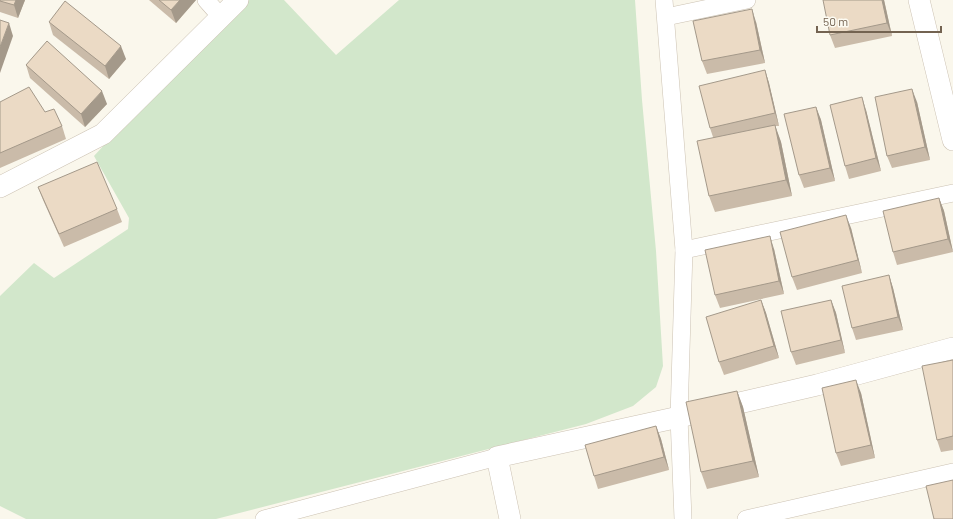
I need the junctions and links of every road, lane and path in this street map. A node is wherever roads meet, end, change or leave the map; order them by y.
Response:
1 (206, 0) edge
2 (238, 0) edge
3 (664, 0) edge
4 (748, 0) edge
5 (919, 0) edge
6 (221, 17) junction
7 (666, 17) junction
8 (953, 140) edge
9 (0, 187) edge
10 (953, 193) edge
11 (684, 250) junction
12 (953, 348) edge
13 (679, 417) junction
14 (497, 457) junction
15 (953, 472) edge
16 (264, 519) edge
17 (510, 519) edge
18 (683, 519) edge
19 (746, 519) edge

1 - 6 street
2 - 6 street
3 - 7 street
4 - 7 street
5 - 8 street
6 - 9 street
7 - 11 street
10 - 11 street
11 - 13 street
12 - 13 street
13 - 14 street
13 - 18 street
14 - 16 street
14 - 17 street
15 - 19 street

